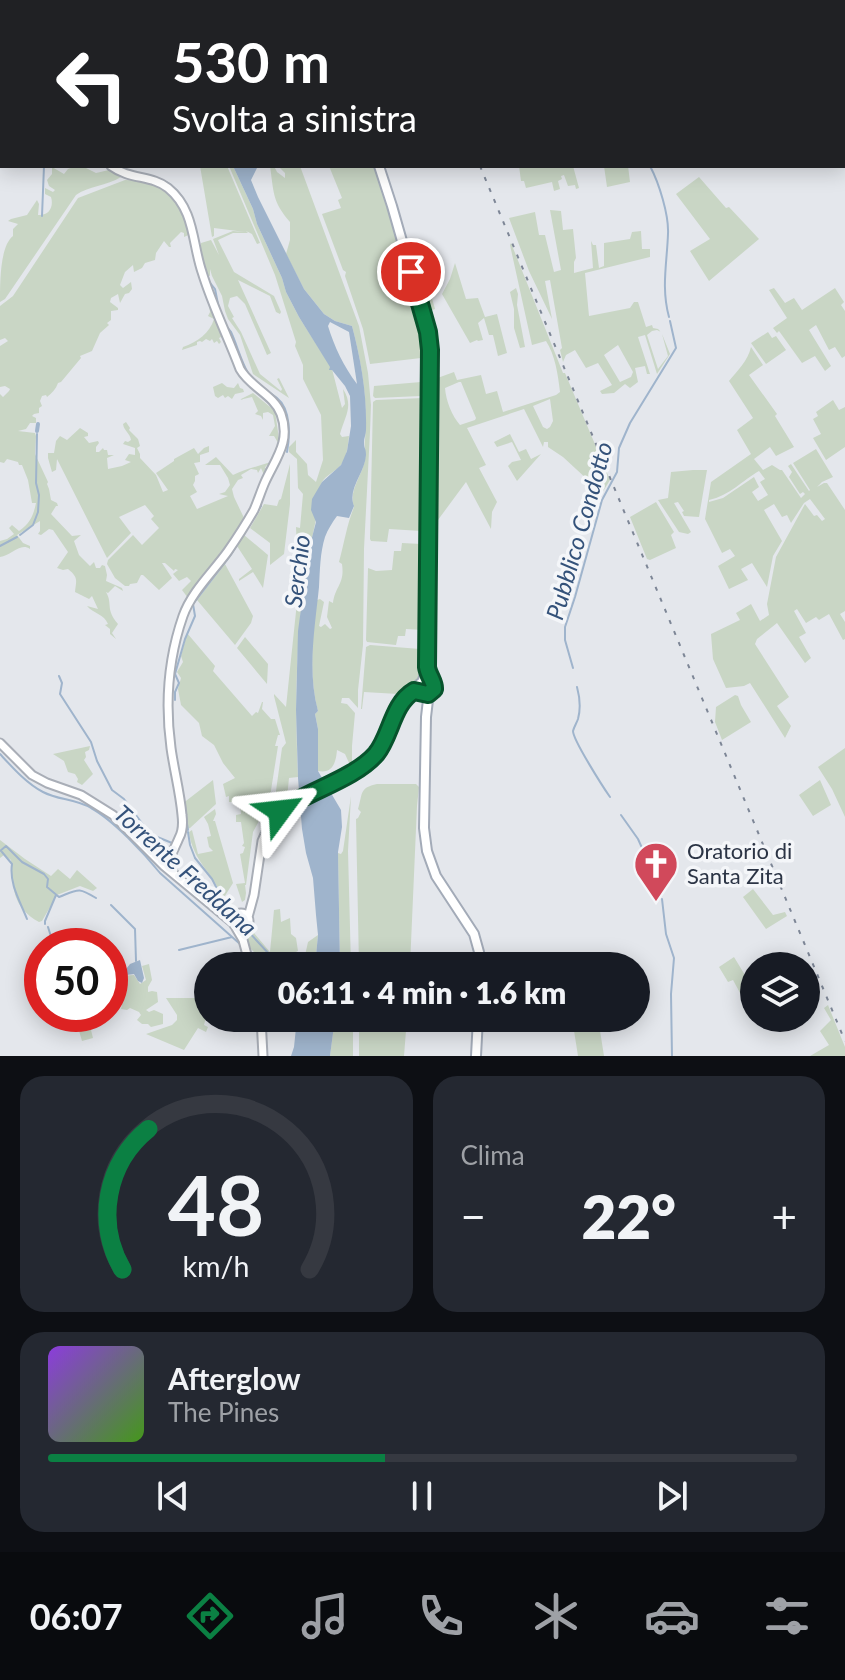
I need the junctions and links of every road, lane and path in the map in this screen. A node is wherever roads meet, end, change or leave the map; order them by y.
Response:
1 (114, 168) edge
2 (380, 168) edge
3 (425, 681) junction
4 (426, 693) junction
5 (405, 698) junction
6 (0, 743) edge
7 (141, 843) junction
8 (169, 854) junction
9 (161, 863) junction
10 (176, 876) junction
11 (240, 921) junction
12 (246, 952) edge
13 (479, 952) edge
14 (262, 1032) edge
15 (477, 1032) edge
16 (263, 1056) edge
17 (476, 1056) edge

1 - 8 main road
2 - 3 main road
3 - 4 main road
3 - 4 main road
3 - 5 main road
4 - 5 main road
4 - 13 main road
5 - 11 main road
6 - 7 main road
7 - 8 main road
7 - 9 main road
8 - 9 main road
8 - 10 main road
9 - 10 main road
10 - 11 main road
11 - 12 main road
14 - 16 main road
15 - 17 main road

